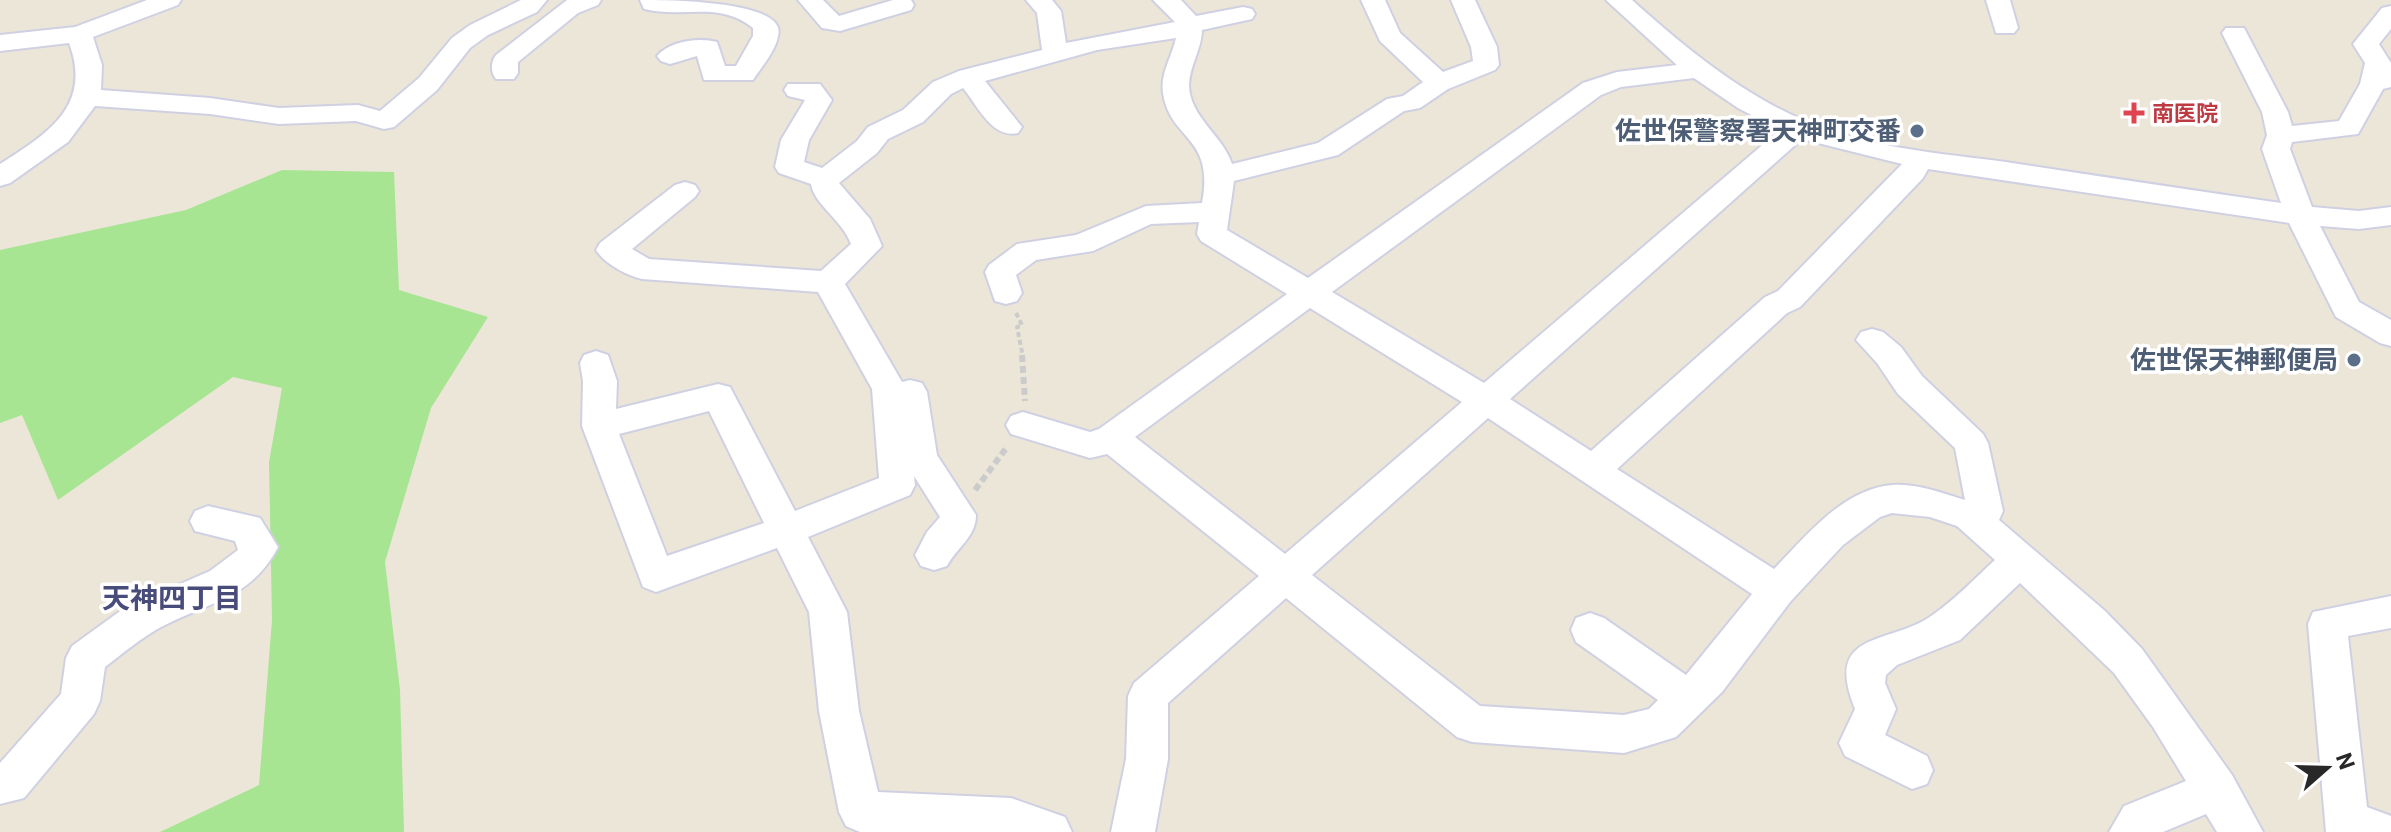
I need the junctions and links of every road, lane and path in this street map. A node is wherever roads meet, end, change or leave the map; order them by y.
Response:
1 (169, 0) edge
2 (535, 0) edge
3 (589, 0) edge
4 (652, 0) edge
5 (706, 0) edge
6 (717, 0) edge
7 (810, 0) edge
8 (1038, 0) edge
9 (1373, 0) edge
10 (1463, 0) edge
11 (1618, 0) edge
12 (1998, 0) edge
13 (1168, 1) edge
14 (902, 5) dead end
15 (2391, 13) edge
16 (1243, 14) dead end
17 (1189, 25) junction
18 (2005, 28) dead end
19 (2235, 33) dead end
20 (79, 34) junction
21 (0, 43) edge
22 (1055, 55) junction
23 (670, 56) dead end
24 (1698, 70) junction
25 (505, 73) dead end
26 (968, 77) junction
27 (2382, 82) edge
28 (1439, 83) junction
29 (797, 90) dead end
30 (87, 97) junction
31 (1008, 127) dead end
32 (1798, 128) junction
33 (2281, 135) junction
34 (1918, 157) junction
35 (1220, 176) junction
36 (0, 177) edge
37 (826, 179) junction
38 (685, 191) dead end
39 (1213, 212) junction
40 (2300, 215) junction
41 (2391, 216) edge
42 (828, 282) junction
43 (1006, 293) dead end
44 (1309, 295) junction
45 (857, 334) junction
46 (2391, 335) edge
47 (1872, 340) dead end
48 (596, 363) dead end
49 (1487, 401) junction
50 (1023, 425) dead end
51 (599, 426) junction
52 (1113, 439) junction
53 (1593, 470) junction
54 (1970, 516) junction
55 (208, 521) dead end
56 (786, 530) junction
57 (934, 555) dead end
58 (2020, 560) junction
59 (1283, 576) junction
60 (1777, 591) junction
61 (2391, 612) edge
62 (1590, 630) dead end
63 (1689, 699) junction
64 (1912, 770) dead end
65 (0, 784) edge
66 (2217, 789) junction
67 (2358, 828) edge
68 (1050, 832) edge
69 (1133, 832) edge
70 (2131, 832) edge
71 (2241, 832) edge

1 - 20 street
2 - 30 street
3 - 25 street
4 - 5 street
6 - 23 street
7 - 14 street
8 - 22 street
9 - 28 street
10 - 28 street
11 - 24 street
12 - 18 street
13 - 17 street
15 - 27 street
16 - 17 street
17 - 22 street
17 - 35 street
19 - 33 street
20 - 21 street
20 - 30 street
22 - 26 street
24 - 32 street
24 - 44 street
26 - 31 street
26 - 37 street
27 - 33 street
28 - 35 street
29 - 37 street
30 - 36 street
32 - 34 street
32 - 49 street
33 - 40 street
34 - 40 street
34 - 53 street
35 - 39 street
37 - 42 street
38 - 42 street
39 - 43 street
39 - 44 street
40 - 41 street
40 - 46 street
42 - 45 street
44 - 49 street
44 - 52 street
45 - 56 street
45 - 57 street
47 - 54 street
48 - 51 street
49 - 53 street
49 - 59 street
50 - 52 street
51 - 56 street
51 - 56 street
52 - 59 street
53 - 60 street
54 - 58 street
54 - 60 street
55 - 65 street
56 - 68 street
58 - 64 street
58 - 66 street
59 - 63 street
59 - 69 street
60 - 63 street
61 - 67 street
62 - 63 street
66 - 70 street
66 - 71 street

